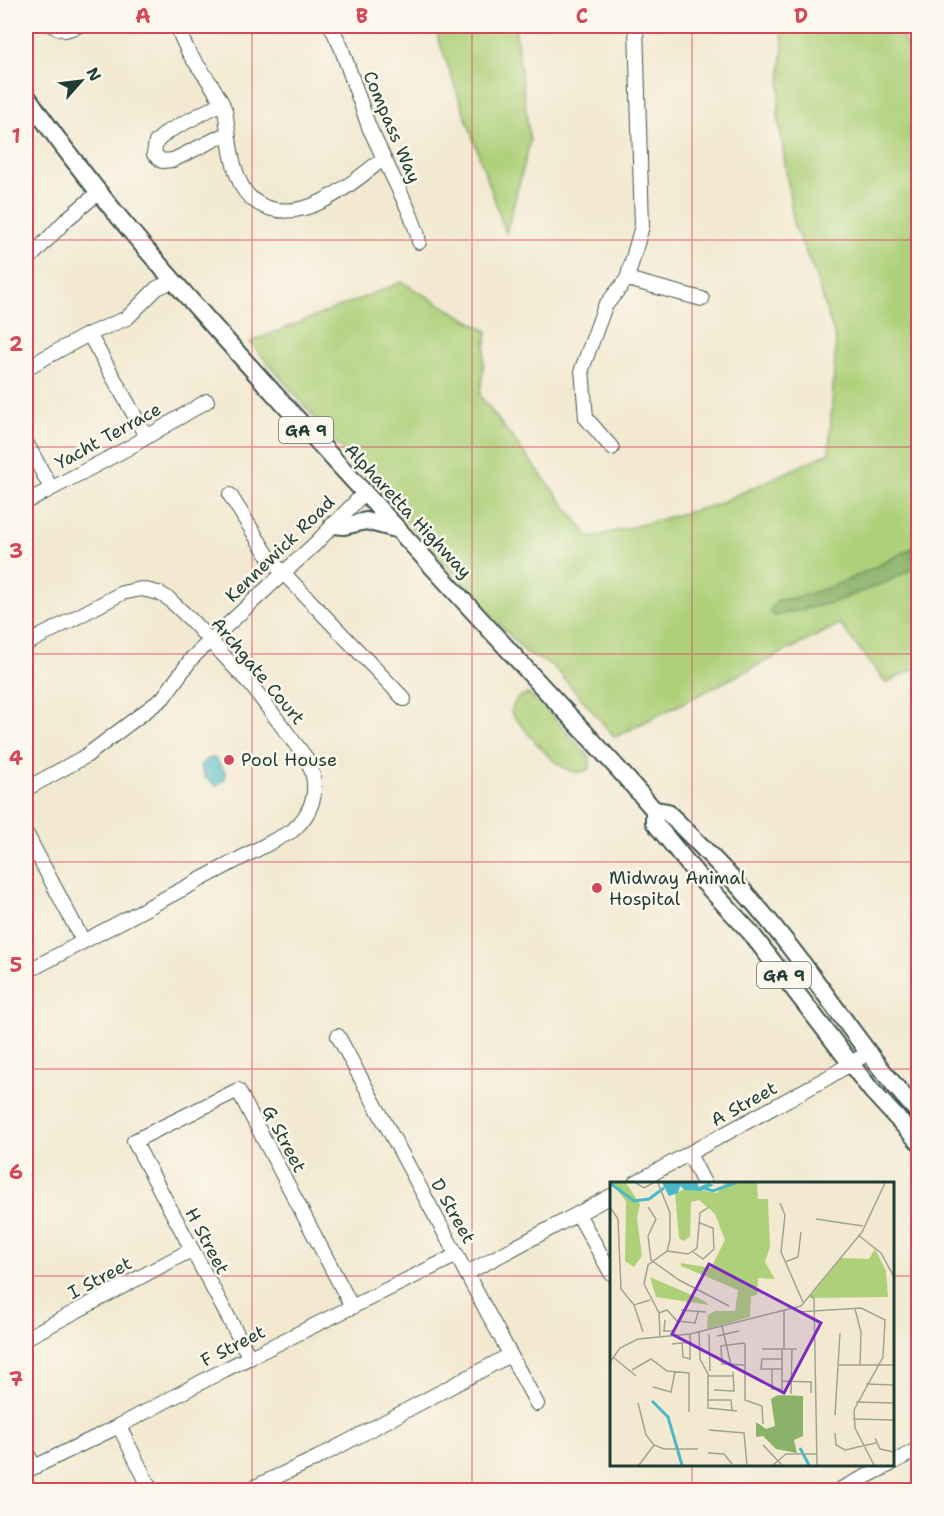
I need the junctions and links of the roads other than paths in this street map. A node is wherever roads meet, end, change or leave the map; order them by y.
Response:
1 (53, 26) edge
2 (78, 26) edge
3 (177, 26) edge
4 (331, 26) edge
5 (636, 26) edge
6 (26, 95) edge
7 (222, 103) junction
8 (228, 133) junction
9 (384, 159) junction
10 (98, 193) junction
11 (419, 242) dead end
12 (26, 261) edge
13 (627, 279) junction
14 (173, 281) junction
15 (702, 299) dead end
16 (89, 334) junction
17 (26, 368) edge
18 (207, 401) dead end
19 (146, 436) junction
20 (26, 442) edge
21 (612, 448) dead end
22 (51, 488) junction
23 (365, 492) junction
24 (230, 495) dead end
25 (26, 501) edge
26 (333, 525) junction
27 (400, 530) junction
28 (283, 573) junction
29 (210, 640) junction
30 (26, 644) edge
31 (404, 699) dead end
32 (26, 789) edge
33 (654, 810) junction
34 (26, 833) edge
35 (83, 941) junction
36 (26, 972) edge
37 (338, 1036) dead end
38 (868, 1053) junction
39 (849, 1063) junction
40 (918, 1112) edge
41 (134, 1141) joint
42 (918, 1141) edge
43 (689, 1154) junction
44 (637, 1182) edge
45 (703, 1182) edge
46 (610, 1197) edge
47 (578, 1214) junction
48 (191, 1250) junction
49 (456, 1255) junction
50 (610, 1271) edge
51 (467, 1273) junction
52 (352, 1306) junction
53 (26, 1338) edge
54 (510, 1355) junction
55 (250, 1358) junction
56 (537, 1404) dead end
57 (119, 1426) junction
58 (918, 1449) edge
59 (26, 1451) edge
60 (893, 1462) edge
61 (887, 1465) edge
62 (30, 1468) edge
63 (151, 1491) edge
64 (248, 1491) edge
65 (839, 1491) edge

1 - 2 street
3 - 7 street
4 - 9 street, Compass Way
5 - 13 street
6 - 10 main road, Alpharetta Highway / GA 9
7 - 8 street
7 - 8 street
8 - 9 street
9 - 11 street, Compass Way
10 - 12 street
10 - 14 main road, Alpharetta Highway / GA 9
13 - 15 street
13 - 21 street
14 - 16 street
14 - 23 main road, Alpharetta Highway / GA 9
16 - 17 street
16 - 19 street
18 - 19 street, Yacht Terrace
19 - 22 street, Yacht Terrace
20 - 22 street
22 - 25 street, Yacht Terrace
23 - 26 street, Kennewick Road
23 - 27 main road, Alpharetta Highway / GA 9
24 - 28 street
26 - 27 main road
26 - 28 street, Kennewick Road
27 - 33 main road, Alpharetta Highway / GA 9
28 - 29 street, Kennewick Road
28 - 31 street
29 - 30 street, Archgate Court
29 - 32 street, Kennewick Road
29 - 35 street, Archgate Court
33 - 38 main road, GA 9
33 - 39 main road, GA 9
34 - 35 street
35 - 36 street, Archgate Court
37 - 49 street, D Street
38 - 39 street, A Street
38 - 40 main road, GA 9
39 - 42 main road, GA 9
39 - 43 street, A Street
41 - 48 street, H Street
41 - 52 street, G Street
43 - 44 street, A Street
43 - 45 street
46 - 47 street
47 - 50 street
47 - 51 street
48 - 53 street, I Street
48 - 55 street, H Street
49 - 51 street, D Street
49 - 52 street, F Street
51 - 54 street, D Street
52 - 55 street, F Street
54 - 56 street, D Street
54 - 64 street
55 - 57 street, F Street
57 - 62 street, F Street
57 - 63 street
58 - 60 street
59 - 62 street
61 - 65 street

